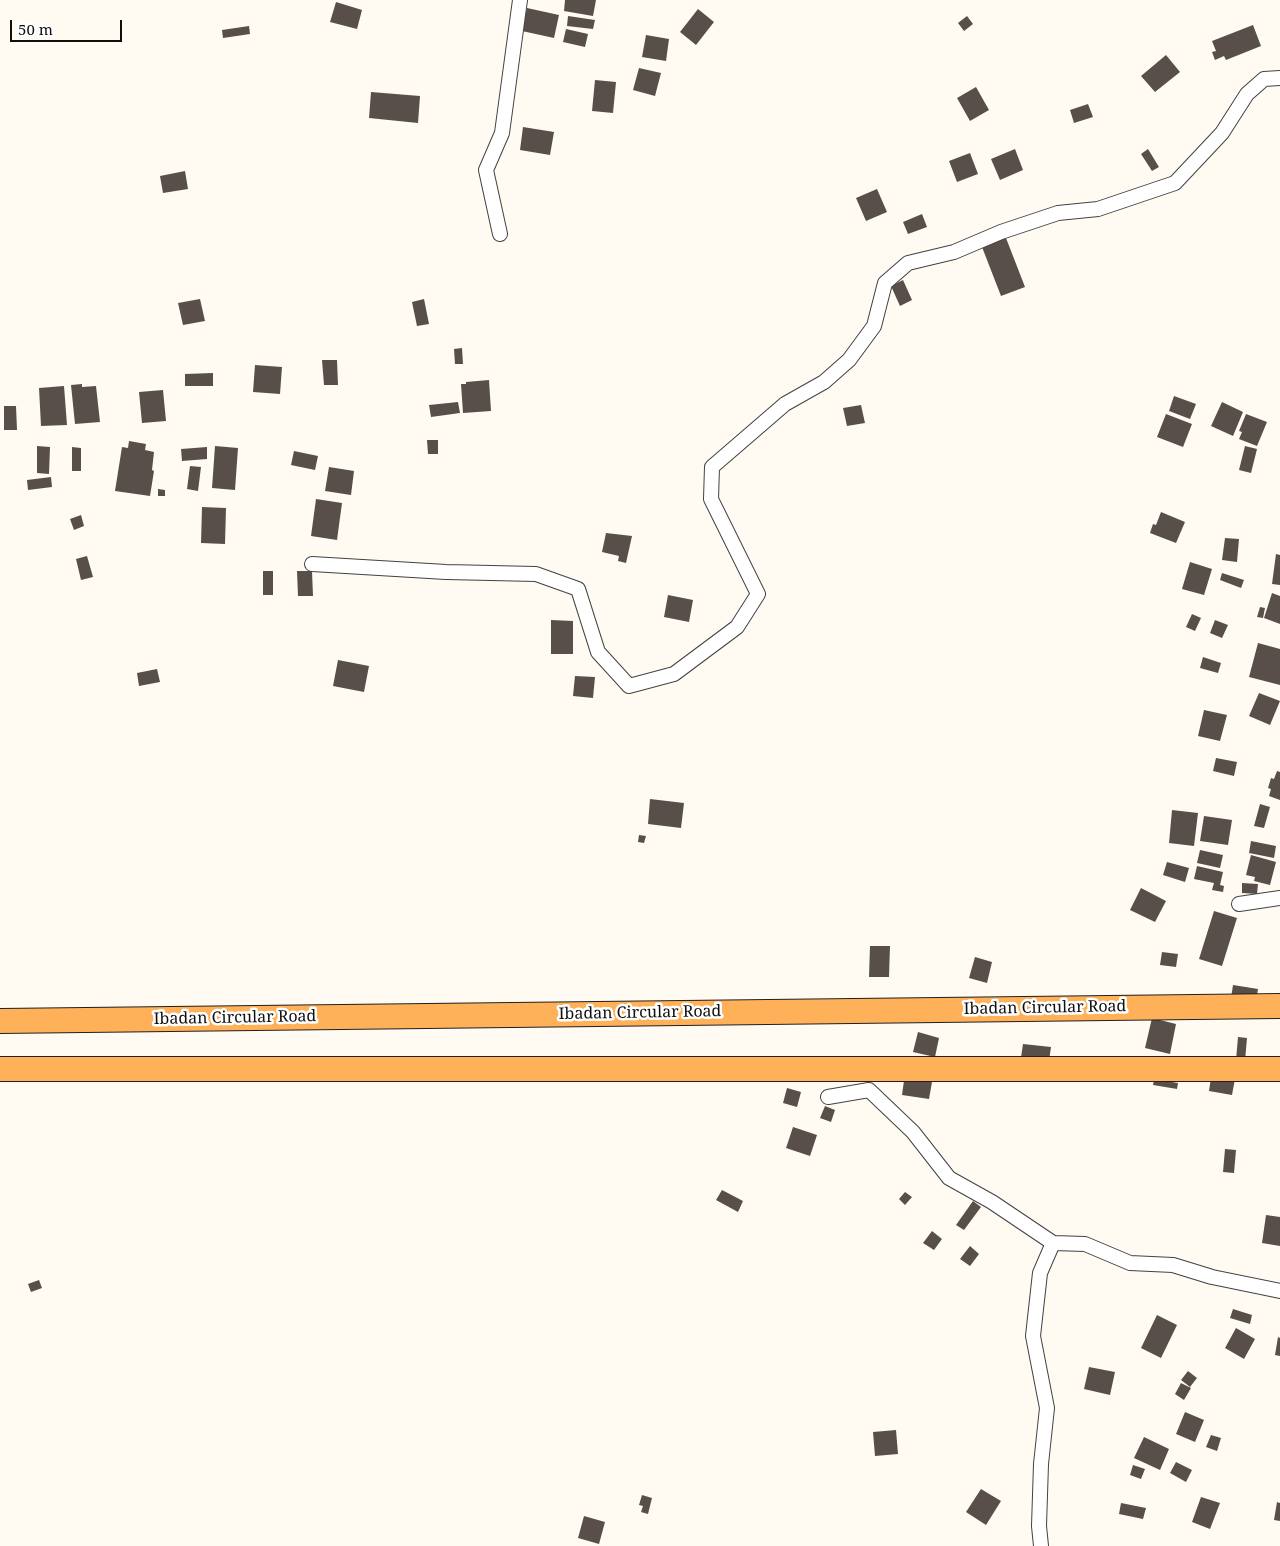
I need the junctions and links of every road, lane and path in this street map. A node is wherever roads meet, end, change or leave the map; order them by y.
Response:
1 (520, 0) edge
2 (1280, 78) edge
3 (500, 234) dead end
4 (312, 564) dead end
5 (1280, 898) edge
6 (1239, 904) dead end
7 (1280, 1006) edge
8 (0, 1021) edge
9 (0, 1069) edge
10 (1280, 1069) edge
11 (828, 1097) dead end
12 (1053, 1243) junction
13 (1280, 1291) edge
14 (1041, 1546) edge

1 - 3 street
2 - 4 street
5 - 6 street
7 - 8 highway, Ibadan Circular Road
9 - 10 highway
11 - 12 street
12 - 13 street
12 - 14 street

